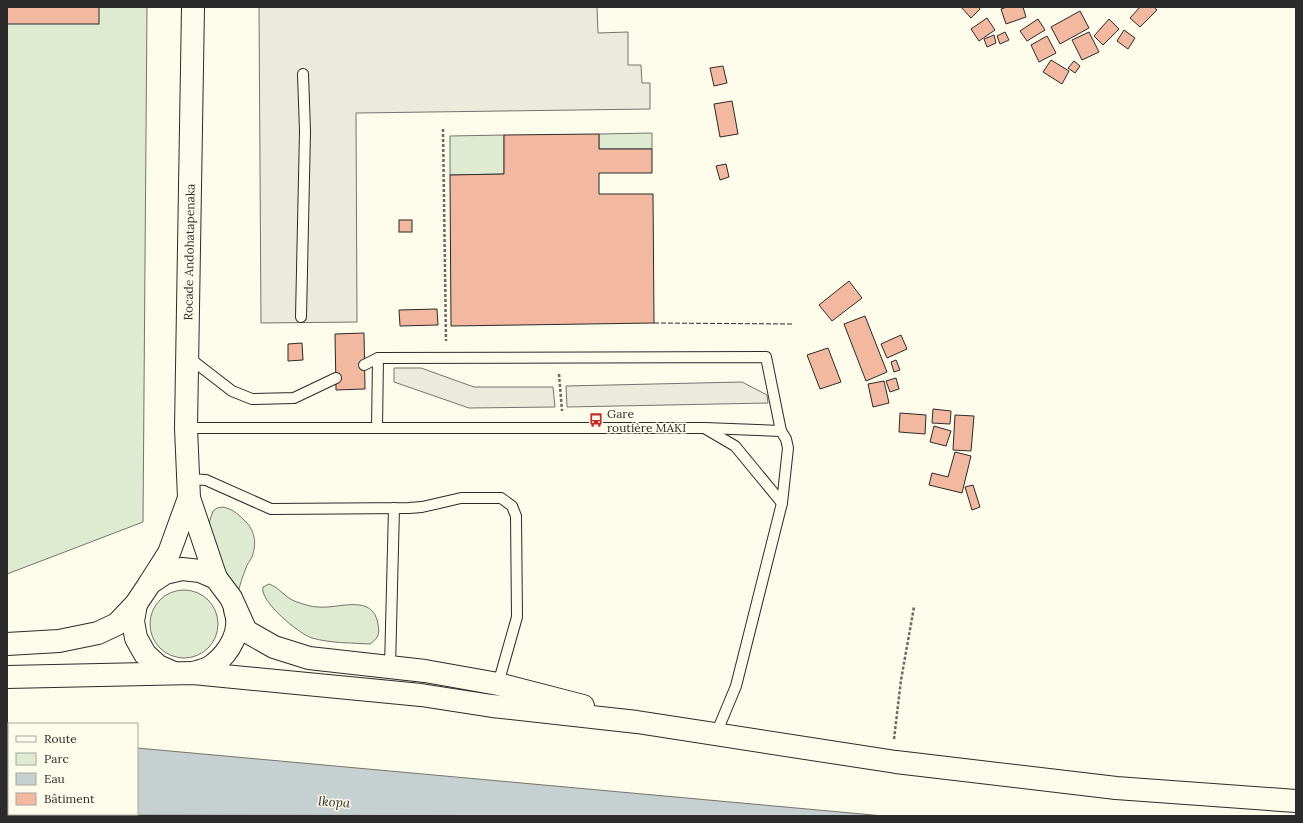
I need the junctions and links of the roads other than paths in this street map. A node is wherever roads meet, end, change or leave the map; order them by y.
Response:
1 (193, 7) edge
2 (303, 74) dead end
3 (301, 317) dead end
4 (188, 357) junction
5 (378, 358) junction
6 (364, 365) dead end
7 (336, 378) dead end
8 (186, 428) junction
9 (378, 428) junction
10 (705, 428) junction
11 (781, 431) junction
12 (188, 488) junction
13 (782, 503) junction
14 (394, 508) junction
15 (216, 578) junction
16 (150, 583) junction
17 (231, 598) junction
18 (136, 604) junction
19 (7, 644) edge
20 (390, 667) junction
21 (183, 673) junction
22 (7, 676) edge
23 (498, 684) junction
24 (638, 722) junction
25 (716, 734) junction
26 (1296, 801) edge

1 - 4 main road, Rocade Andohatapenaka
2 - 3 lane
4 - 7 lane
4 - 8 main road, Rocade Andohatapenaka
5 - 6 lane
5 - 9 lane
5 - 11 lane
8 - 9 lane
8 - 12 main road, Rocade Andohatapenaka
9 - 10 lane
10 - 11 lane
10 - 13 lane
11 - 13 lane
12 - 14 lane
12 - 15 main road
12 - 16 main road
13 - 25 lane
14 - 20 lane
14 - 23 lane
15 - 16 main road
15 - 17 main road
16 - 18 main road
17 - 20 main road
17 - 21 main road
18 - 19 main road
18 - 21 main road
20 - 23 main road
21 - 22 main road
21 - 24 main road
23 - 24 main road
24 - 25 main road
25 - 26 main road

